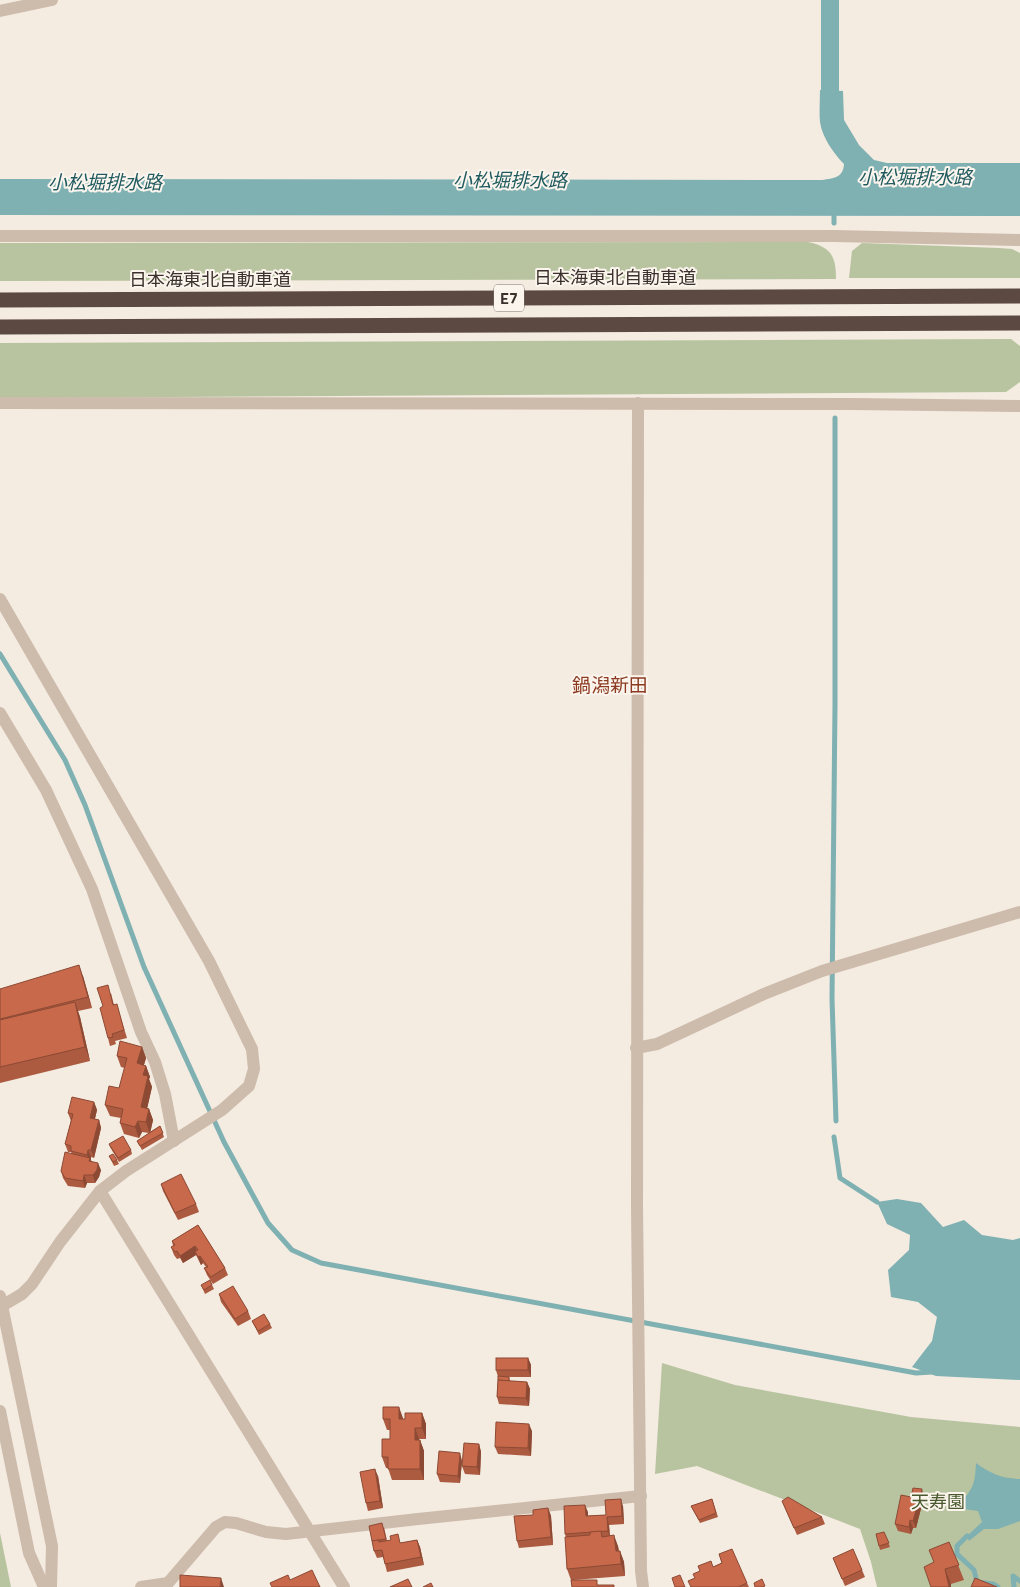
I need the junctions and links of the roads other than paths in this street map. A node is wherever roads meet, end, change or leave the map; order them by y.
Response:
1 (52, 0) edge
2 (0, 11) edge
3 (0, 236) edge
4 (1020, 240) edge
5 (1019, 296) edge
6 (0, 300) edge
7 (1018, 323) edge
8 (0, 326) edge
9 (0, 403) edge
10 (638, 403) junction
11 (1020, 406) edge
12 (0, 599) edge
13 (0, 713) edge
14 (1020, 912) edge
15 (636, 1048) junction
16 (177, 1139) junction
17 (100, 1192) junction
18 (1, 1303) edge
19 (0, 1412) edge
20 (641, 1496) junction
21 (310, 1531) junction
22 (44, 1587) edge
23 (51, 1587) edge
24 (141, 1587) edge
25 (344, 1587) edge
26 (643, 1587) edge

1 - 2 street
3 - 4 street
5 - 6 highway, 日本海東北自動車道 / E7
7 - 8 highway, E7
9 - 10 street
10 - 11 street
10 - 15 street
12 - 16 street
13 - 16 street
14 - 15 street
15 - 20 street
16 - 17 street
17 - 18 street
17 - 21 street
18 - 23 street
19 - 22 street
20 - 21 street
20 - 26 street
21 - 24 street
21 - 25 street

